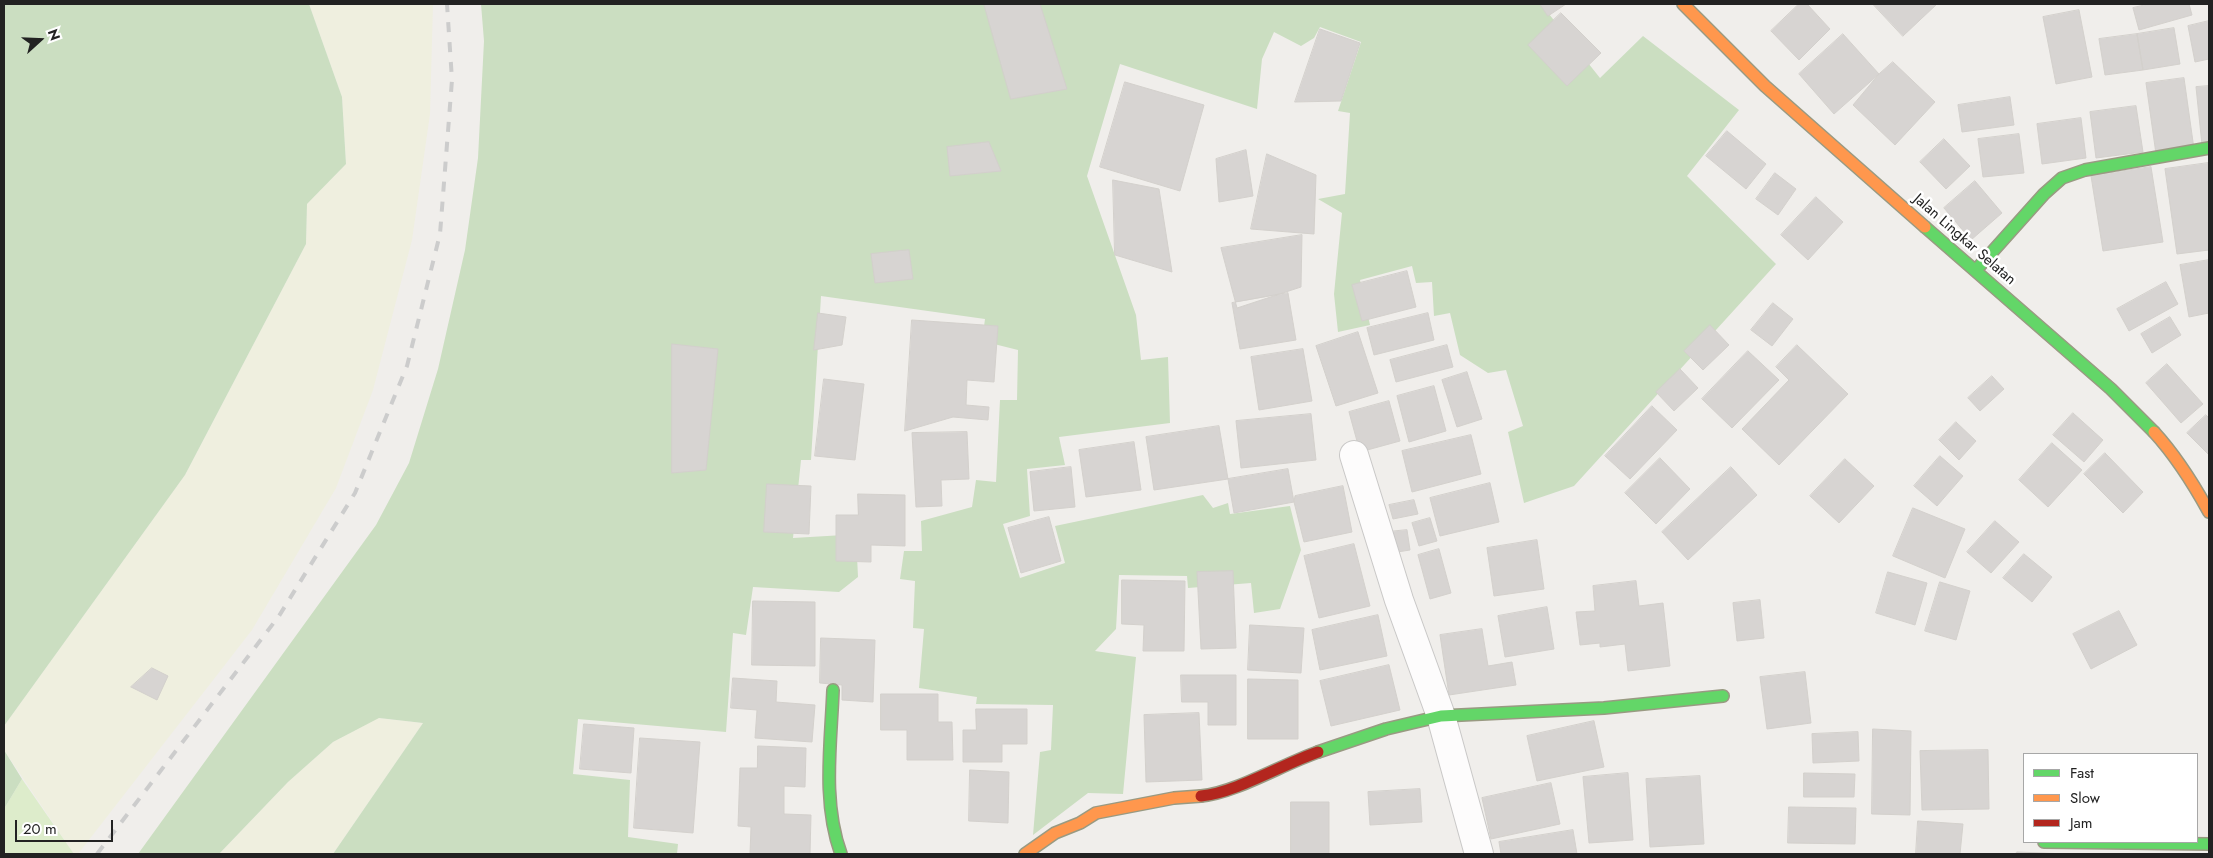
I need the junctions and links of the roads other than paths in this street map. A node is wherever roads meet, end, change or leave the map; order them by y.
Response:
1 (1683, 4) edge
2 (2209, 148) edge
3 (1976, 270) junction
4 (1354, 455) dead end
5 (2175, 455) junction
6 (2202, 479) dead end
7 (2209, 512) edge
8 (833, 690) dead end
9 (1723, 696) dead end
10 (1441, 716) junction
11 (2126, 843) edge
12 (2209, 844) edge
13 (841, 854) edge
14 (1025, 854) edge
15 (1479, 854) edge

1 - 3 street, Jalan Lingkar Selatan
2 - 3 street
3 - 5 street, Jalan Lingkar Selatan
4 - 10 street
5 - 6 street
5 - 7 street, Jalan Lingkar Selatan
8 - 13 street
9 - 10 street
10 - 14 street
10 - 15 street
11 - 12 street

